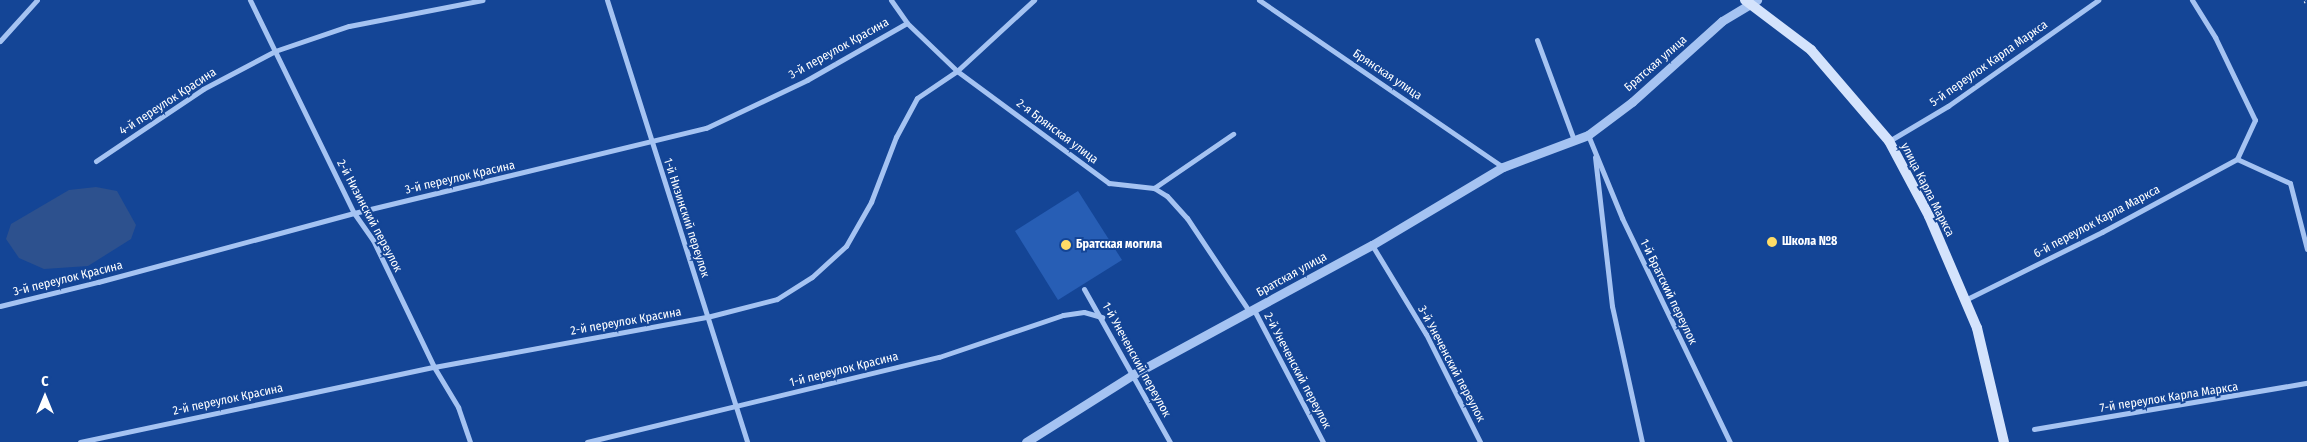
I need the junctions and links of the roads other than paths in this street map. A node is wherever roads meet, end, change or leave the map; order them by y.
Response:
1 (37, 0) edge
2 (250, 0) edge
3 (483, 0) edge
4 (607, 0) edge
5 (891, 0) edge
6 (1034, 0) edge
7 (1259, 0) edge
8 (2098, 0) edge
9 (2192, 0) edge
10 (1751, 1) edge
11 (907, 23) junction
12 (0, 40) edge
13 (1537, 40) dead end
14 (275, 51) junction
15 (957, 70) junction
16 (1233, 134) dead end
17 (1588, 135) junction
18 (650, 140) junction
19 (1574, 140) junction
20 (1889, 141) junction
21 (1594, 149) junction
22 (2237, 159) junction
23 (96, 161) dead end
24 (1503, 167) junction
25 (1154, 188) junction
26 (354, 213) junction
27 (1372, 245) junction
28 (2307, 250) edge
29 (1084, 289) dead end
30 (1965, 300) junction
31 (0, 306) edge
32 (1252, 310) junction
33 (707, 317) junction
34 (1102, 317) junction
35 (434, 367) junction
36 (1134, 374) junction
37 (2307, 383) edge
38 (734, 407) junction
39 (2034, 429) dead end
40 (80, 442) edge
41 (470, 442) edge
42 (587, 442) edge
43 (747, 442) edge
44 (1026, 442) edge
45 (1170, 442) edge
46 (1323, 442) edge
47 (1480, 442) edge
48 (1642, 442) edge
49 (1730, 442) edge
50 (2004, 442) edge

1 - 12 street
2 - 14 street, 2-й Низинский переулок
3 - 14 street, 4-й переулок Красина
4 - 18 street, 1-й Низинский переулок
5 - 11 street, 2-я Брянская улица
6 - 15 street, 2-й переулок Красина
7 - 24 street, Брянская улица
8 - 20 street, 5-й переулок Карла Маркса
9 - 22 street
10 - 17 street, Братская улица
10 - 20 main road, улица Карла Маркса
11 - 15 street, 2-я Брянская улица
11 - 18 street, 3-й переулок Красина
13 - 19 street
14 - 23 street, 4-й переулок Красина
14 - 26 street, 2-й Низинский переулок
15 - 25 street, 2-я Брянская улица
15 - 33 street, 2-й переулок Красина
16 - 25 street
17 - 19 street, Братская улица
17 - 21 street, 1-й Братский переулок
18 - 26 street, 3-й переулок Красина
18 - 33 street, 1-й Низинский переулок
19 - 24 street, Братская улица
20 - 30 main road, улица Карла Маркса
21 - 48 street, 1-й Братский переулок
21 - 49 street, 1-й Братский переулок
22 - 28 street
22 - 30 street, 6-й переулок Карла Маркса
24 - 27 street, Братская улица
25 - 32 street
26 - 31 street, 3-й переулок Красина
26 - 35 street, 2-й Низинский переулок
27 - 32 street, Братская улица
27 - 47 street, 3-й Унеченский переулок
29 - 34 street, 1-й Унеченский переулок
30 - 50 main road, улица Карла Маркса
32 - 36 street, Братская улица
32 - 46 street, 2-й Унеченский переулок
33 - 35 street, 2-й переулок Красина
33 - 38 street, 1-й Низинский переулок
34 - 36 street, 1-й Унеченский переулок
34 - 38 street, 1-й переулок Красина
35 - 40 street, 2-й переулок Красина
35 - 41 street, 2-й Низинский переулок
36 - 44 street, Братская улица
36 - 45 street, 1-й Унеченский переулок
37 - 39 street, 7-й переулок Карла Маркса
38 - 42 street, 1-й переулок Красина
38 - 43 street, 1-й Низинский переулок

